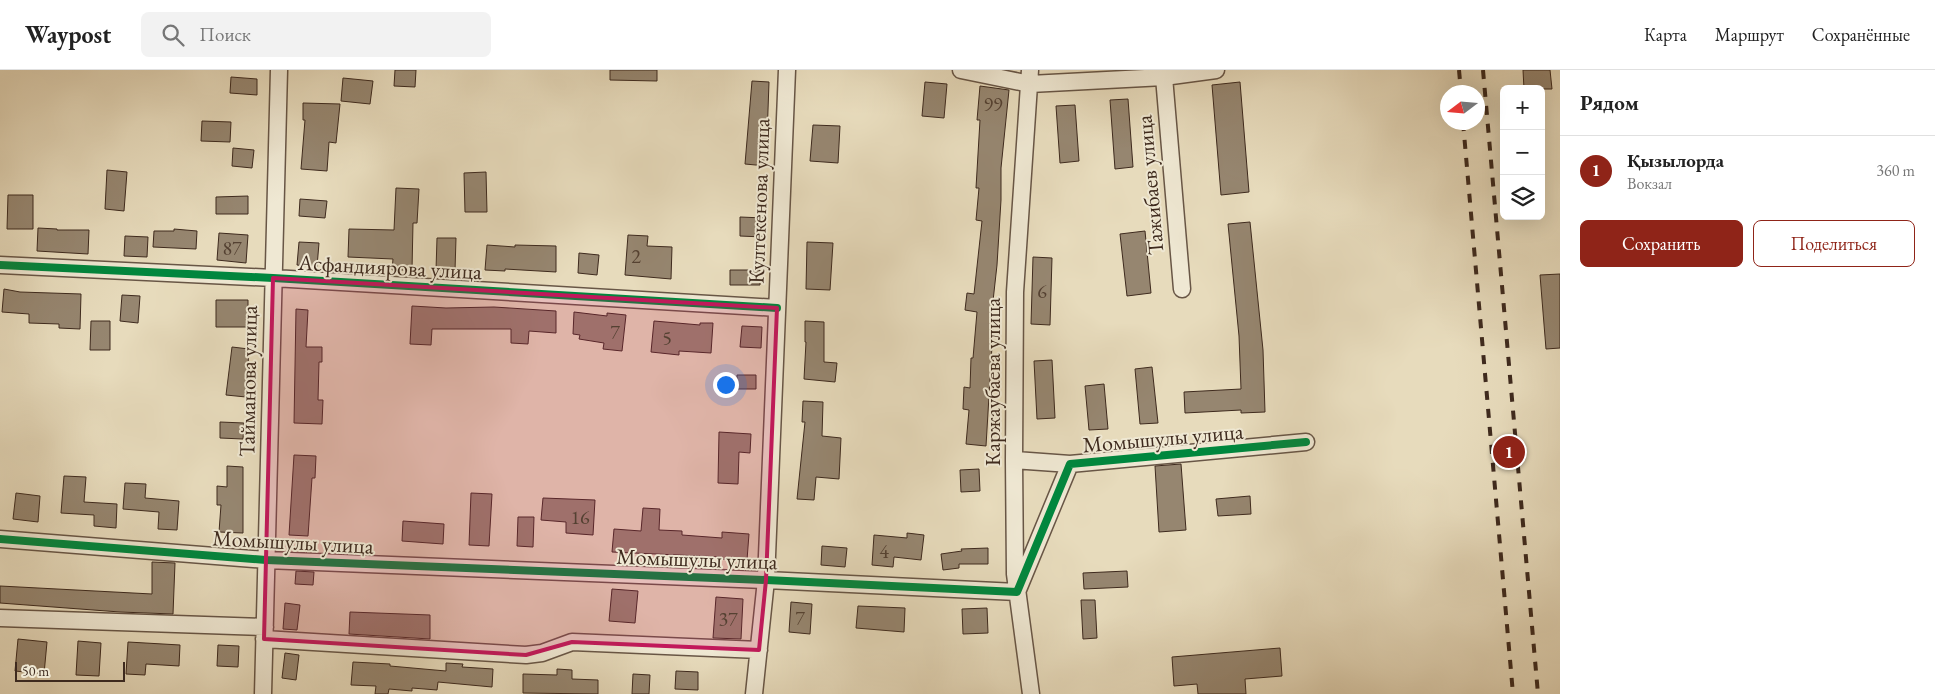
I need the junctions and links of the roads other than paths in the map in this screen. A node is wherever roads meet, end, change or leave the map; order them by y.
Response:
1 (279, 70) edge
2 (787, 70) edge
3 (961, 70) edge
4 (1216, 70) edge
5 (1030, 77) edge
6 (1164, 77) junction
7 (0, 265) edge
8 (274, 278) junction
9 (1182, 289) dead end
10 (777, 308) junction
11 (1306, 442) dead end
12 (1014, 460) junction
13 (1070, 464) junction
14 (0, 539) edge
15 (266, 560) junction
16 (766, 580) junction
17 (1017, 592) junction
18 (0, 618) edge
19 (264, 633) junction
20 (759, 650) junction
21 (263, 694) edge
22 (754, 694) edge
23 (1031, 694) edge

1 - 8 street, Тайманова улица
2 - 10 street, Култекенова улица
3 - 5 street
4 - 6 street
5 - 6 street
5 - 12 street, Каржаубаева улица
6 - 9 street, Тажибаев улица
7 - 8 street, Асфандиярова улица
8 - 10 street, Асфандиярова улица
8 - 15 street, Тайманова улица
10 - 16 street, Култекенова улица
11 - 13 street, Момышулы улица
12 - 13 street
12 - 17 street, Каржаубаева улица
13 - 17 street, Момышулы улица
14 - 15 street, Момышулы улица
15 - 16 street, Момышулы улица
15 - 19 street, Тайманова улица
16 - 17 street, Момышулы улица
16 - 20 street, Култекенова улица
17 - 23 street, Каржаубаева улица
18 - 19 street
19 - 20 street
19 - 21 street, Тайманова улица
20 - 22 street, Култекенова улица

